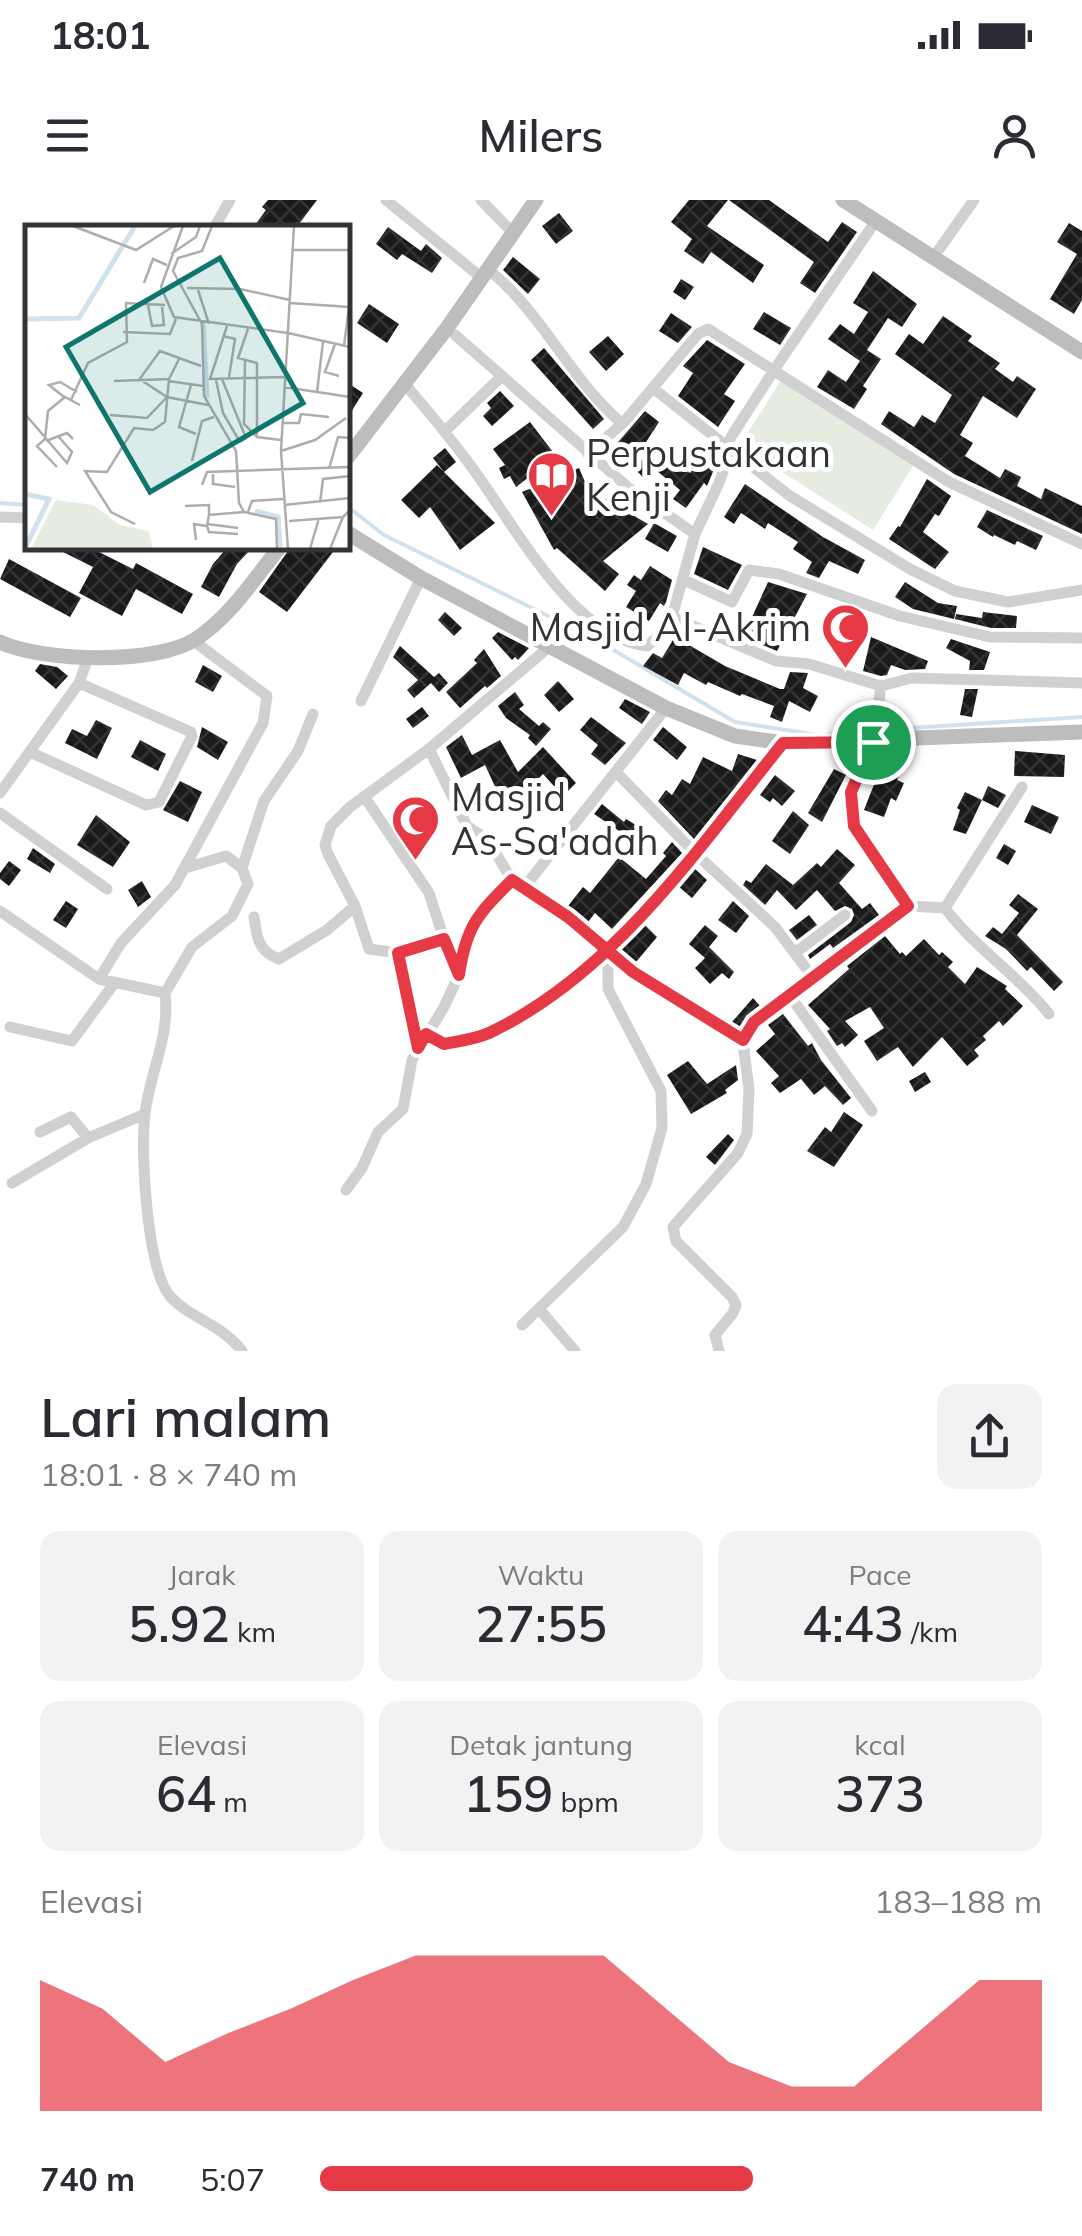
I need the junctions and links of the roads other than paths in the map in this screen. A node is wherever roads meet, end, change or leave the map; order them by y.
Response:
1 (230, 200) edge
2 (386, 200) edge
3 (480, 200) edge
4 (536, 200) edge
5 (844, 200) edge
6 (974, 200) edge
7 (875, 222) junction
8 (216, 225) edge
9 (513, 233) junction
10 (932, 258) junction
11 (485, 274) junction
12 (455, 334) dead end
13 (1082, 352) edge
14 (774, 370) junction
15 (502, 376) junction
16 (403, 382) junction
17 (654, 390) junction
18 (624, 422) junction
19 (445, 431) junction
20 (726, 448) junction
21 (588, 454) junction
22 (350, 455) edge
23 (0, 517) edge
24 (25, 518) edge
25 (350, 534) edge
26 (695, 534) junction
27 (1082, 544) edge
28 (277, 550) edge
29 (420, 578) junction
30 (684, 580) junction
31 (1082, 590) edge
32 (672, 618) junction
33 (1082, 638) edge
34 (0, 642) edge
35 (199, 645) dead end
36 (548, 646) junction
37 (88, 658) junction
38 (79, 683) junction
39 (1082, 683) edge
40 (881, 686) junction
41 (361, 701) dead end
42 (666, 708) junction
43 (314, 714) dead end
44 (1082, 732) edge
45 (874, 735) junction
46 (783, 743) junction
47 (430, 749) junction
48 (30, 752) junction
49 (616, 772) junction
50 (1022, 786) dead end
51 (0, 792) edge
52 (364, 796) junction
53 (0, 812) edge
54 (696, 854) junction
55 (185, 868) junction
56 (242, 868) junction
57 (512, 880) junction
58 (523, 888) junction
59 (106, 889) dead end
60 (355, 906) junction
61 (908, 906) junction
62 (945, 908) junction
63 (0, 911) edge
64 (844, 915) dead end
65 (254, 917) dead end
66 (444, 939) junction
67 (608, 948) junction
68 (398, 953) junction
69 (795, 953) junction
70 (459, 975) junction
71 (99, 979) junction
72 (814, 980) junction
73 (114, 984) junction
74 (165, 993) junction
75 (790, 996) junction
76 (1049, 1014) dead end
77 (10, 1027) dead end
78 (426, 1034) junction
79 (743, 1040) junction
80 (418, 1048) junction
81 (872, 1111) dead end
82 (144, 1114) junction
83 (40, 1132) dead end
84 (88, 1138) junction
85 (12, 1183) dead end
86 (346, 1190) dead end
87 (540, 1310) junction
88 (522, 1325) dead end
89 (242, 1351) edge
90 (575, 1351) edge
91 (719, 1351) edge

1 - 8 street
2 - 11 street
3 - 9 street
4 - 9 street
5 - 7 street
6 - 10 street
7 - 10 street
7 - 14 street
9 - 11 street
10 - 13 street
11 - 16 street
11 - 18 street
12 - 15 street
14 - 17 street
14 - 20 street
14 - 27 street
15 - 19 street
15 - 21 street
16 - 19 street
16 - 22 street
17 - 18 street
17 - 20 street
18 - 21 street
19 - 32 street
20 - 26 street
20 - 31 street
21 - 26 street
23 - 24 street
25 - 29 street
26 - 30 street
28 - 37 street
29 - 36 street
29 - 41 street
30 - 32 street
30 - 33 street
32 - 40 street
34 - 37 street
35 - 55 street
36 - 42 street
36 - 47 street
37 - 38 street
38 - 48 street
38 - 48 street
39 - 40 street
40 - 45 street
42 - 46 street
42 - 49 street
43 - 56 street
44 - 45 street
45 - 46 street
45 - 61 street
46 - 54 street
47 - 52 street
47 - 57 street
48 - 51 street
49 - 54 street
49 - 58 street
50 - 62 street
52 - 60 street
52 - 66 street
53 - 59 street
54 - 67 street
54 - 69 street
55 - 56 street
55 - 71 street
56 - 74 street
57 - 58 street
57 - 70 street
58 - 67 street
60 - 65 street
60 - 68 street
61 - 62 street
61 - 72 street
62 - 76 street
63 - 71 street
64 - 69 street
66 - 68 street
66 - 70 street
67 - 78 street
67 - 79 street
67 - 87 street
68 - 80 street
69 - 72 street
70 - 78 street
71 - 73 street
72 - 75 street
73 - 74 street
73 - 77 street
74 - 82 street
75 - 79 street
75 - 81 street
78 - 80 street
79 - 91 street
80 - 86 street
82 - 84 street
82 - 89 street
83 - 84 street
84 - 85 street
87 - 88 street
87 - 90 street

